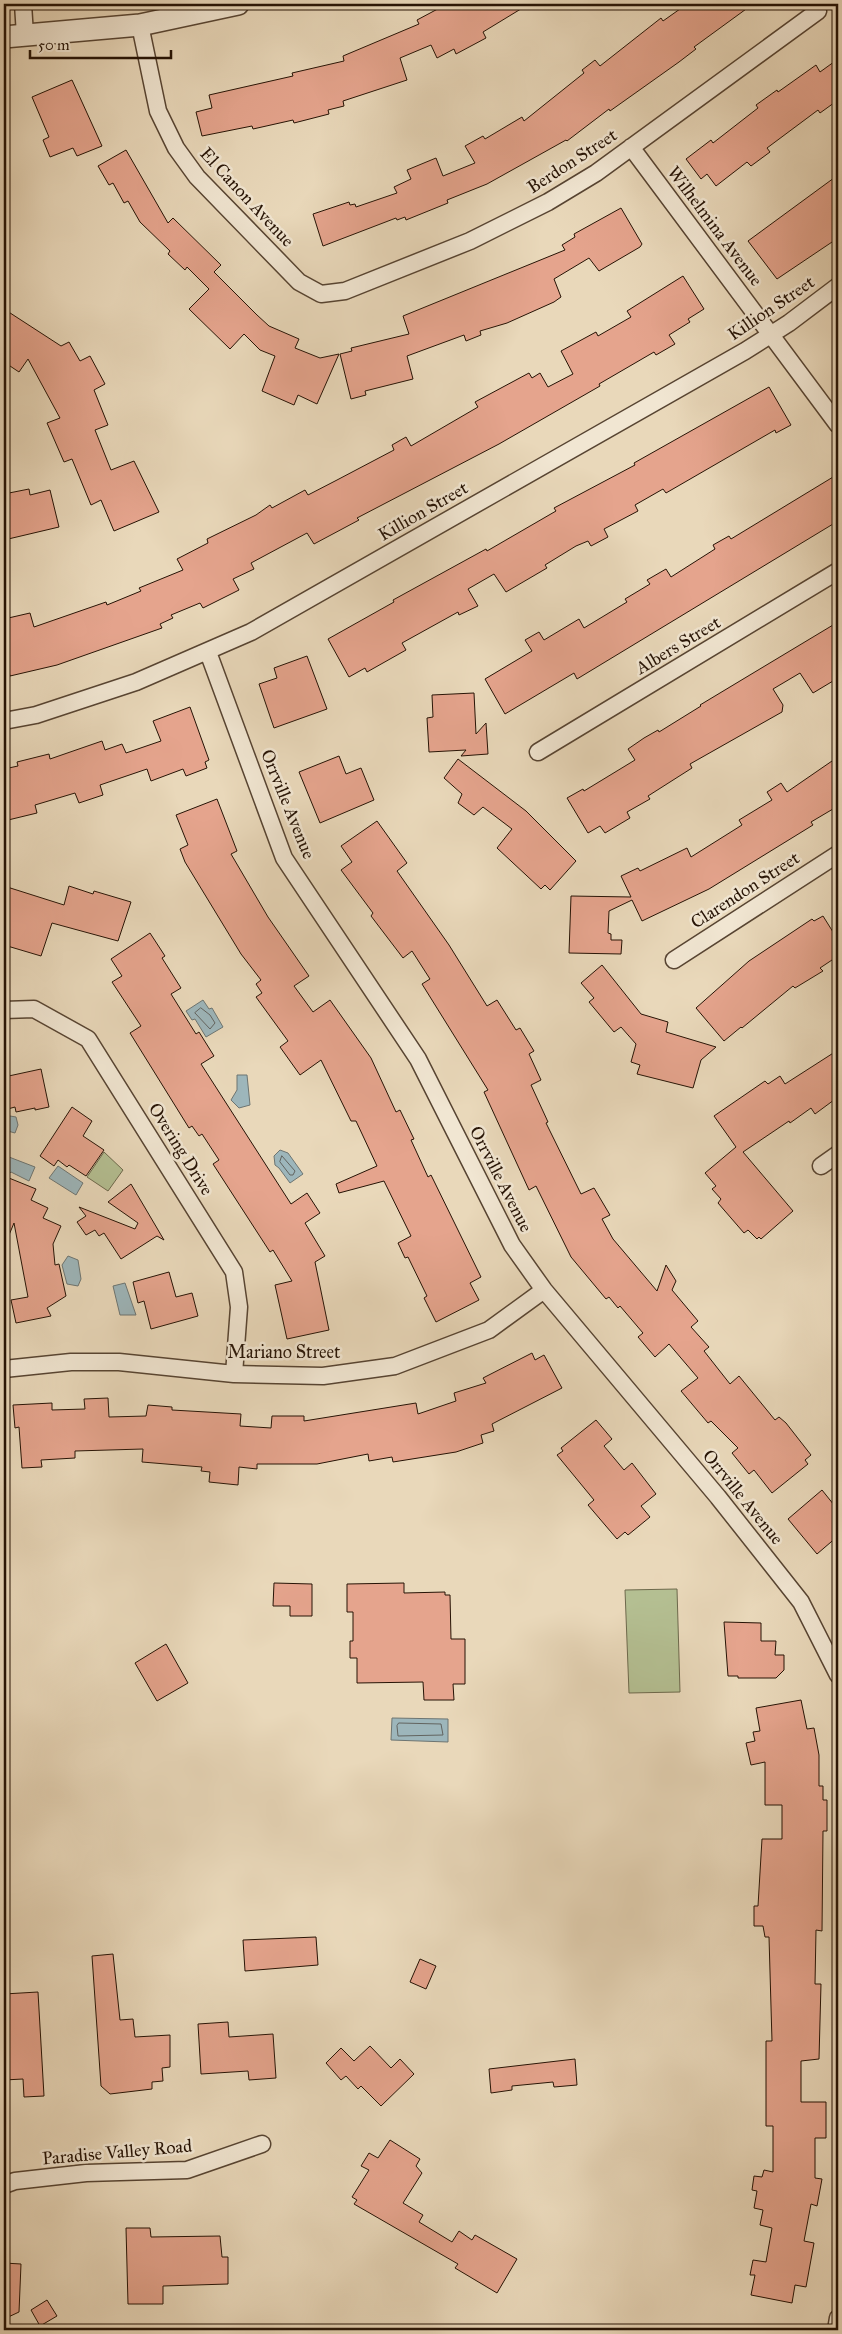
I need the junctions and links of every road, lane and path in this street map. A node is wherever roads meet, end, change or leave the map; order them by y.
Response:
1 (23, 4) edge
2 (238, 4) edge
3 (818, 11) dead end
4 (140, 25) junction
5 (25, 35) junction
6 (4, 37) edge
7 (631, 147) junction
8 (838, 286) edge
9 (321, 294) joint
10 (771, 335) junction
11 (838, 425) edge
12 (838, 571) edge
13 (208, 652) junction
14 (4, 721) edge
15 (538, 752) dead end
16 (838, 854) edge
17 (674, 960) dead end
18 (4, 1010) edge
19 (838, 1154) edge
20 (821, 1166) dead end
21 (544, 1290) junction
22 (4, 1369) edge
23 (234, 1374) junction
24 (838, 1675) edge
25 (262, 2144) dead end
26 (4, 2185) edge
27 (838, 2318) edge
28 (836, 2330) edge

1 - 5 street
2 - 4 street
3 - 7 street, Berdon Street
4 - 5 street
4 - 9 street, El Canon Avenue
5 - 6 street
7 - 9 street, Berdon Street
7 - 10 street, Wilhelmina Avenue
8 - 10 street, Killion Street
10 - 11 street, Wilhelmina Avenue
10 - 13 street, Killion Street
12 - 15 street, Albers Street
13 - 14 street, Killion Street
13 - 21 street, Orrville Avenue
16 - 17 street, Clarendon Street
18 - 23 street, Overing Drive
19 - 20 street
21 - 23 street, Mariano Street
21 - 24 street, Orrville Avenue
22 - 23 street, Mariano Street
25 - 26 street, Paradise Valley Road
27 - 28 street

